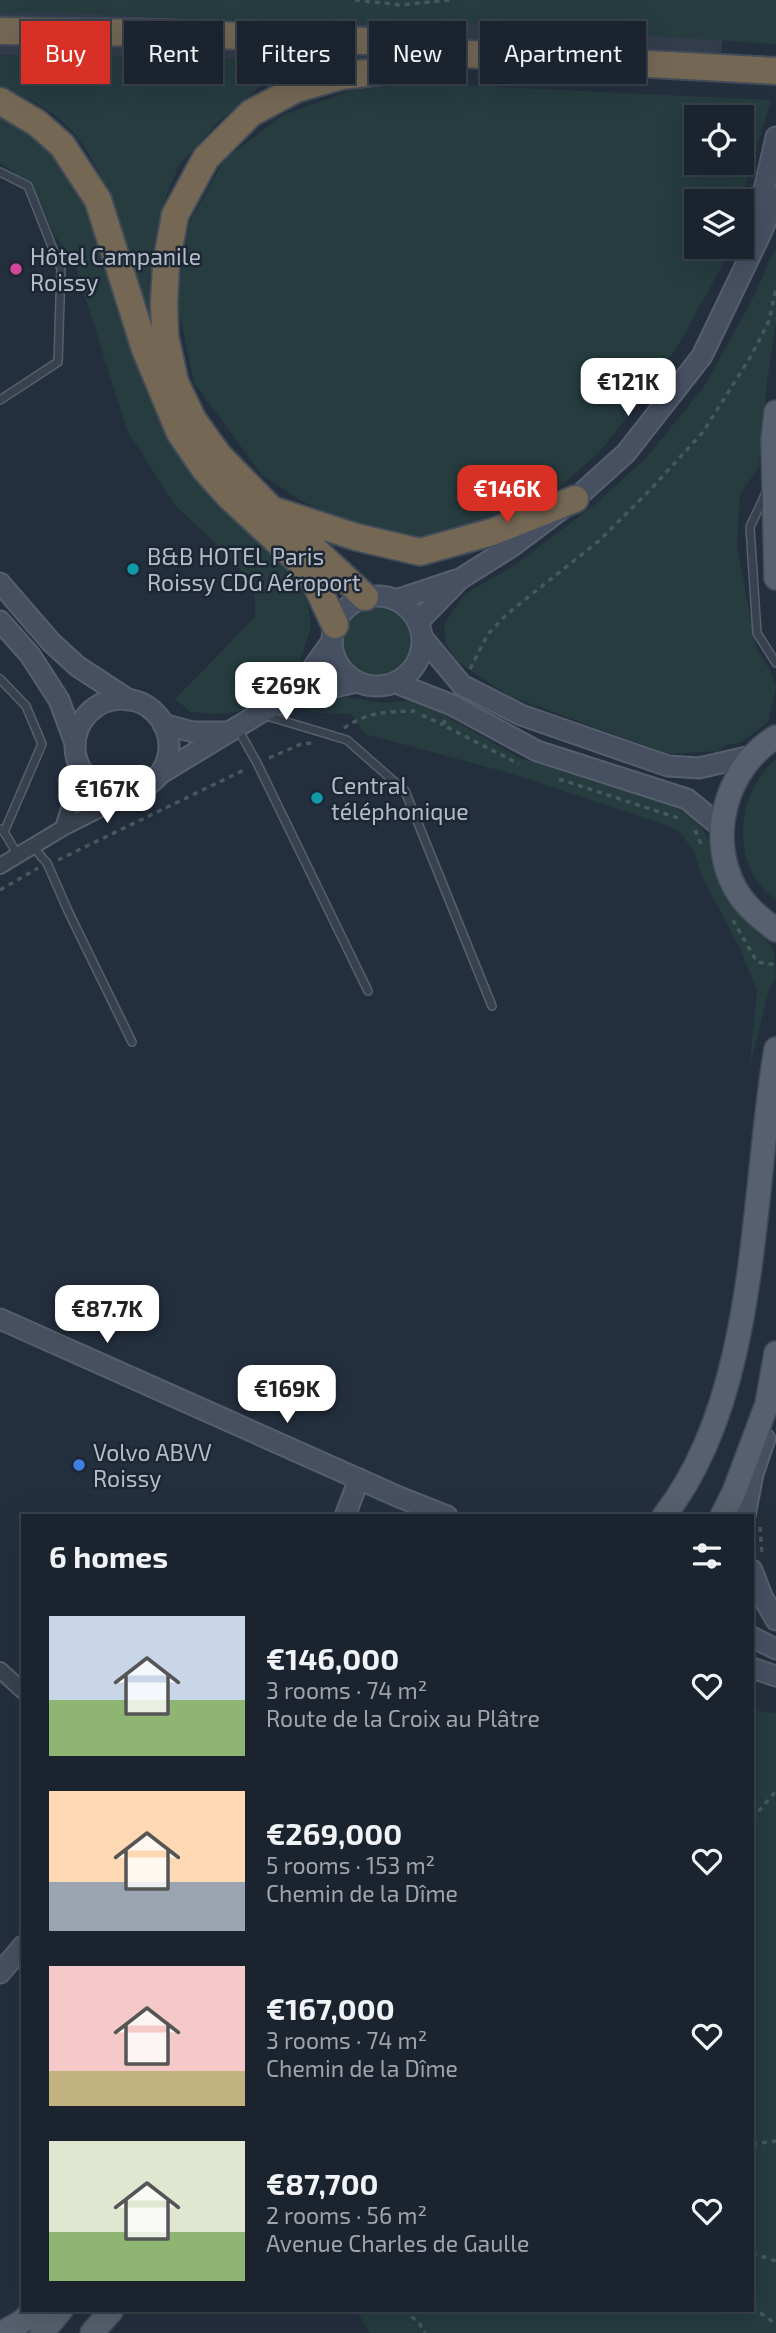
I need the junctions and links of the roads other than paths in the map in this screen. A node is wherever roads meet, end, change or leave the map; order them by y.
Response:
1 (0, 31) edge
2 (369, 42) edge
3 (466, 54) edge
4 (776, 71) edge
5 (369, 73) edge
6 (0, 101) edge
7 (776, 136) edge
8 (0, 172) edge
9 (776, 196) edge
10 (702, 356) junction
11 (0, 400) edge
12 (776, 412) edge
13 (774, 476) junction
14 (575, 499) junction
15 (271, 509) junction
16 (776, 578) edge
17 (460, 579) junction
18 (0, 583) edge
19 (365, 597) junction
20 (396, 600) junction
21 (0, 621) edge
22 (420, 629) junction
23 (333, 633) junction
24 (776, 663) edge
25 (0, 679) edge
26 (357, 682) junction
27 (396, 683) junction
28 (293, 696) junction
29 (129, 700) junction
30 (260, 713) junction
31 (163, 723) junction
32 (233, 730) junction
33 (776, 737) edge
34 (75, 743) junction
35 (751, 757) junction
36 (81, 770) junction
37 (160, 774) junction
38 (134, 792) junction
39 (721, 827) junction
40 (64, 828) junction
41 (2, 831) edge
42 (33, 846) junction
43 (18, 855) junction
44 (0, 866) edge
45 (776, 930) edge
46 (368, 992) dead end
47 (492, 1006) dead end
48 (132, 1042) dead end
49 (776, 1049) edge
50 (0, 1319) edge
51 (776, 1353) edge
52 (767, 1404) junction
53 (359, 1479) junction
54 (346, 1514) edge
55 (442, 1514) edge
56 (665, 1514) edge
57 (723, 1514) edge
58 (753, 1514) edge
59 (759, 1568) edge
60 (776, 1620) edge
61 (754, 1638) edge
62 (776, 1650) edge
63 (754, 1669) edge
64 (0, 1670) edge
65 (776, 1676) edge
66 (21, 1688) edge
67 (21, 1948) edge
68 (0, 1973) edge
69 (31, 2312) edge
70 (59, 2312) edge
71 (110, 2312) edge
72 (2, 2333) edge
73 (42, 2333) edge
74 (92, 2333) edge

1 - 2 highway
3 - 4 highway
5 - 15 highway
6 - 23 highway
7 - 10 main road
8 - 11 lane
9 - 10 main road
10 - 14 main road
12 - 13 main road
13 - 16 main road
13 - 24 lane
14 - 15 highway
14 - 17 main road
15 - 19 highway
17 - 20 main road
17 - 22 main road
18 - 29 main road
19 - 20 main road
19 - 23 main road
20 - 22 main road
21 - 34 main road
22 - 27 main road
22 - 35 main road
23 - 26 main road
23 - 28 main road
25 - 41 lane
26 - 27 main road
26 - 28 main road
27 - 39 main road
28 - 30 main road
29 - 31 main road
29 - 34 main road
30 - 32 main road
30 - 47 lane
31 - 32 main road
31 - 37 main road
32 - 37 main road
32 - 46 lane
33 - 35 main road
34 - 36 main road
35 - 39 main road
36 - 38 main road
36 - 40 street
37 - 38 main road
38 - 40 street
39 - 45 main road
40 - 42 street
41 - 43 lane
42 - 43 street
42 - 48 lane
43 - 44 street
49 - 56 main road
50 - 53 main road
51 - 52 main road
52 - 57 main road
52 - 58 main road
53 - 54 main road
53 - 55 main road
59 - 60 main road
61 - 62 main road
63 - 65 main road
64 - 66 street
67 - 68 main road
69 - 72 main road
70 - 73 main road
71 - 74 main road

